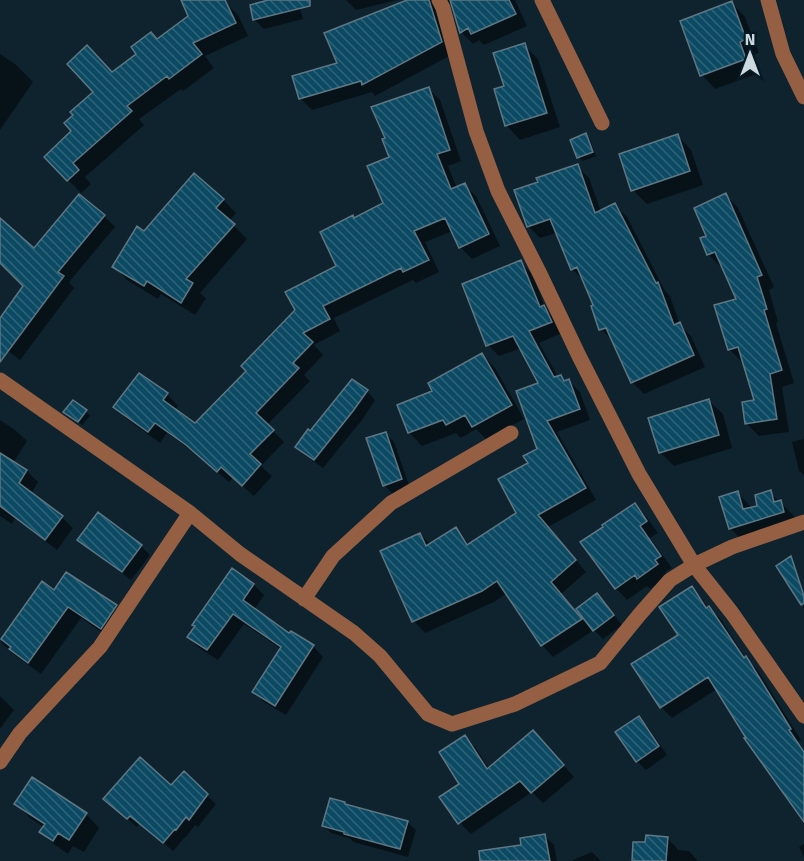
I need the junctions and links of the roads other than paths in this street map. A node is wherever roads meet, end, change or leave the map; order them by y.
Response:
1 (439, 0) edge
2 (542, 0) edge
3 (768, 0) edge
4 (804, 97) edge
5 (602, 123) dead end
6 (0, 380) edge
7 (512, 433) dead end
8 (190, 513) junction
9 (804, 522) edge
10 (694, 565) junction
11 (304, 599) junction
12 (804, 716) edge
13 (0, 762) edge

1 - 10 street
2 - 5 street
3 - 4 street
6 - 8 street
7 - 11 street
8 - 11 street
8 - 13 street
9 - 10 street
10 - 11 street
10 - 12 street

